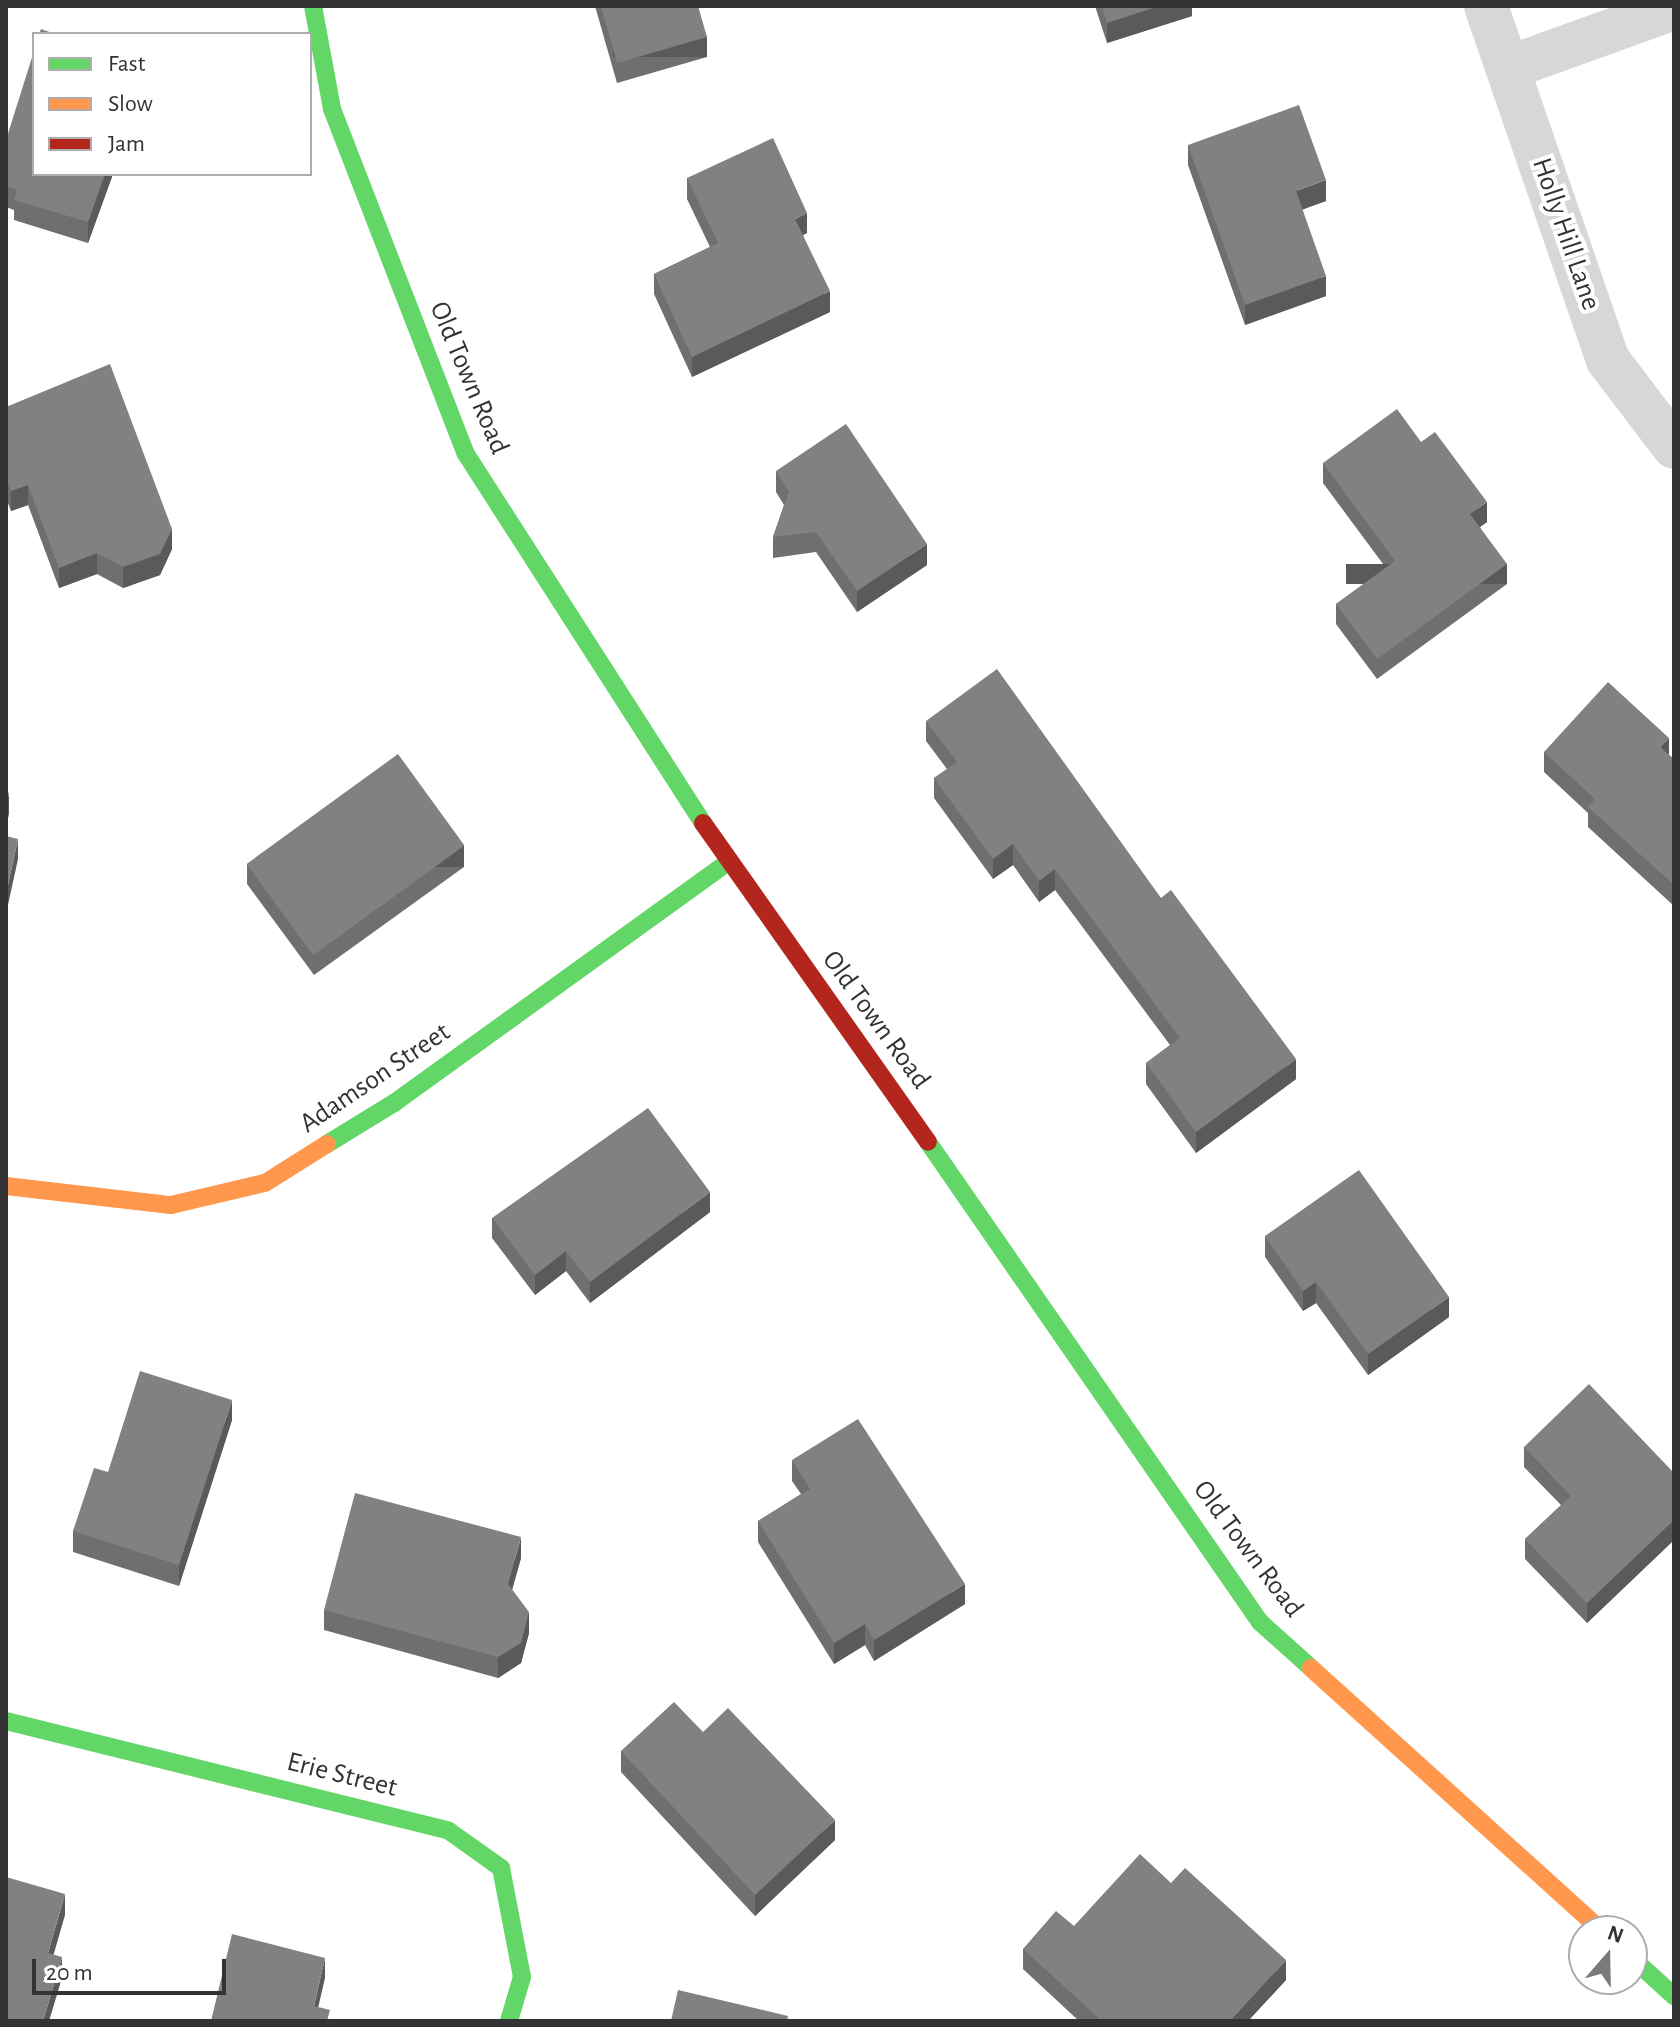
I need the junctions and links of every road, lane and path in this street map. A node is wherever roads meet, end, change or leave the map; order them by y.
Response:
1 (313, 6) edge
2 (1486, 6) edge
3 (1674, 8) edge
4 (1508, 68) junction
5 (1674, 447) edge
6 (728, 862) junction
7 (6, 1186) edge
8 (6, 1721) edge
9 (1584, 1915) edge
10 (1648, 1972) edge
11 (1674, 1996) edge
12 (509, 2021) edge

1 - 6 main road, Old Town Road
2 - 4 street, Holly Hill Lane
3 - 4 street
4 - 5 street, Holly Hill Lane
6 - 7 main road, Adamson Street
6 - 9 main road, Old Town Road
8 - 12 main road, Erie Street
10 - 11 main road

